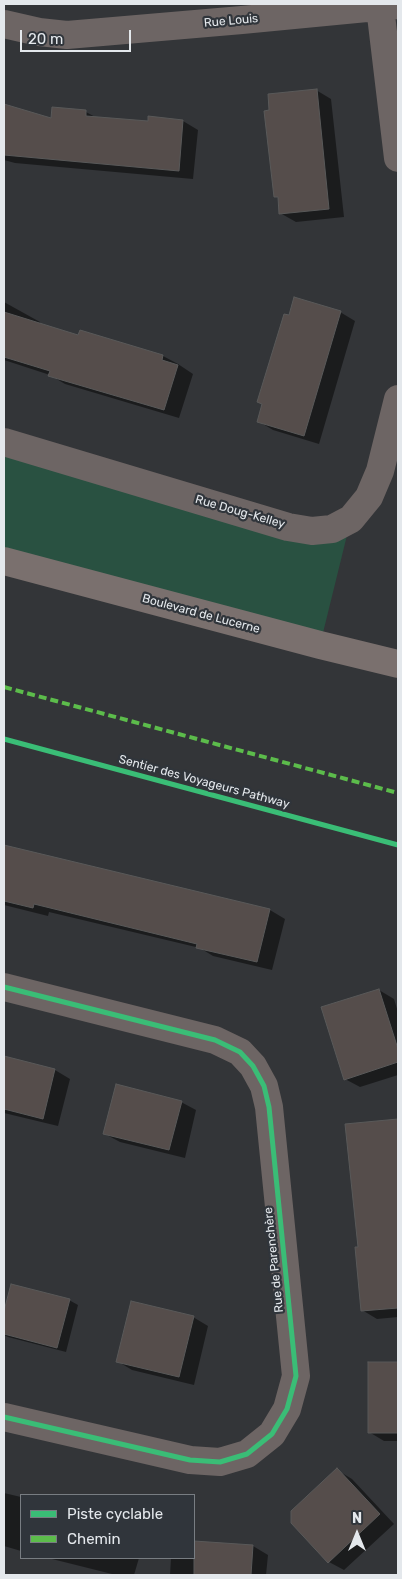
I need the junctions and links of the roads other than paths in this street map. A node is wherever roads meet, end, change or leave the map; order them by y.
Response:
1 (389, 6) edge
2 (241, 12) edge
3 (4, 24) edge
4 (398, 158) edge
5 (398, 399) edge
6 (4, 442) edge
7 (4, 561) edge
8 (398, 664) edge
9 (4, 987) edge
10 (4, 1416) edge

1 - 2 street, Rue Louis
1 - 4 street
2 - 3 street, Rue Louis
5 - 6 street, Rue Doug-Kelley
7 - 8 main road, Boulevard de Lucerne
9 - 10 street, Rue de Parenchère

